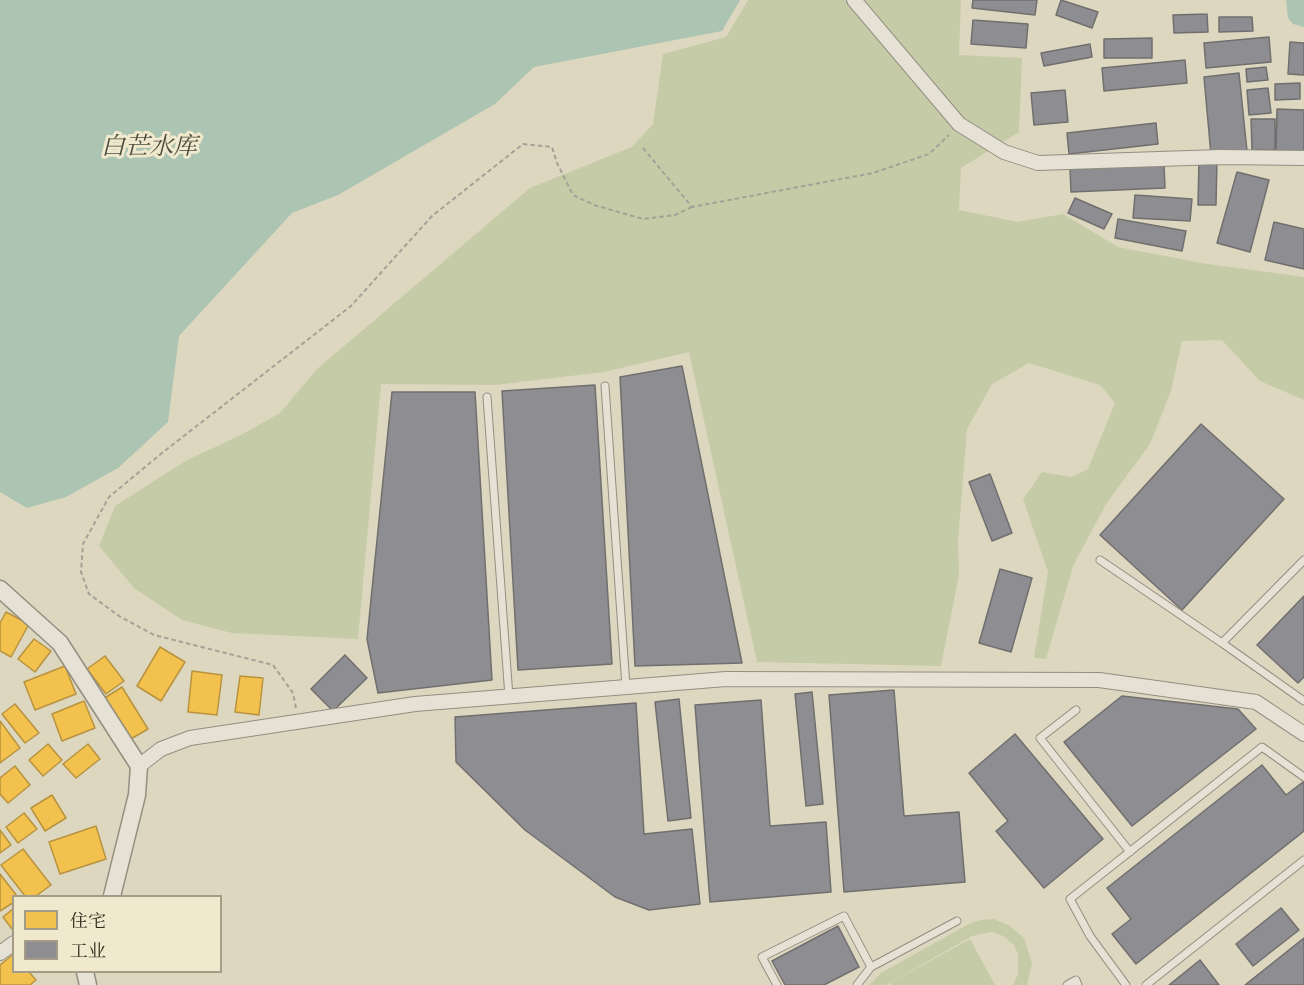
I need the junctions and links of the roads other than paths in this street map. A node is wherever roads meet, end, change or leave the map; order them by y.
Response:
1 (854, 0) edge
2 (1304, 158) edge
3 (604, 386) dead end
4 (487, 397) dead end
5 (1100, 560) dead end
6 (1304, 560) edge
7 (0, 589) edge
8 (1222, 643) junction
9 (626, 687) junction
10 (508, 697) junction
11 (1304, 700) edge
12 (1076, 710) dead end
13 (1304, 734) edge
14 (139, 766) junction
15 (1304, 777) edge
16 (1130, 852) junction
17 (1304, 860) edge
18 (112, 895) edge
19 (957, 921) dead end
20 (871, 967) junction
21 (777, 985) edge
22 (856, 985) edge
23 (1067, 985) edge
24 (1078, 985) edge
25 (1126, 985) edge
26 (1146, 985) edge

1 - 2 street
3 - 9 lane
4 - 10 lane
5 - 8 lane
6 - 8 lane
7 - 14 street
8 - 11 lane
9 - 10 street
9 - 13 street
10 - 14 street
12 - 16 lane
14 - 18 street
15 - 16 lane
16 - 25 lane
17 - 26 lane
19 - 20 lane
20 - 21 lane
20 - 22 lane
23 - 24 lane

